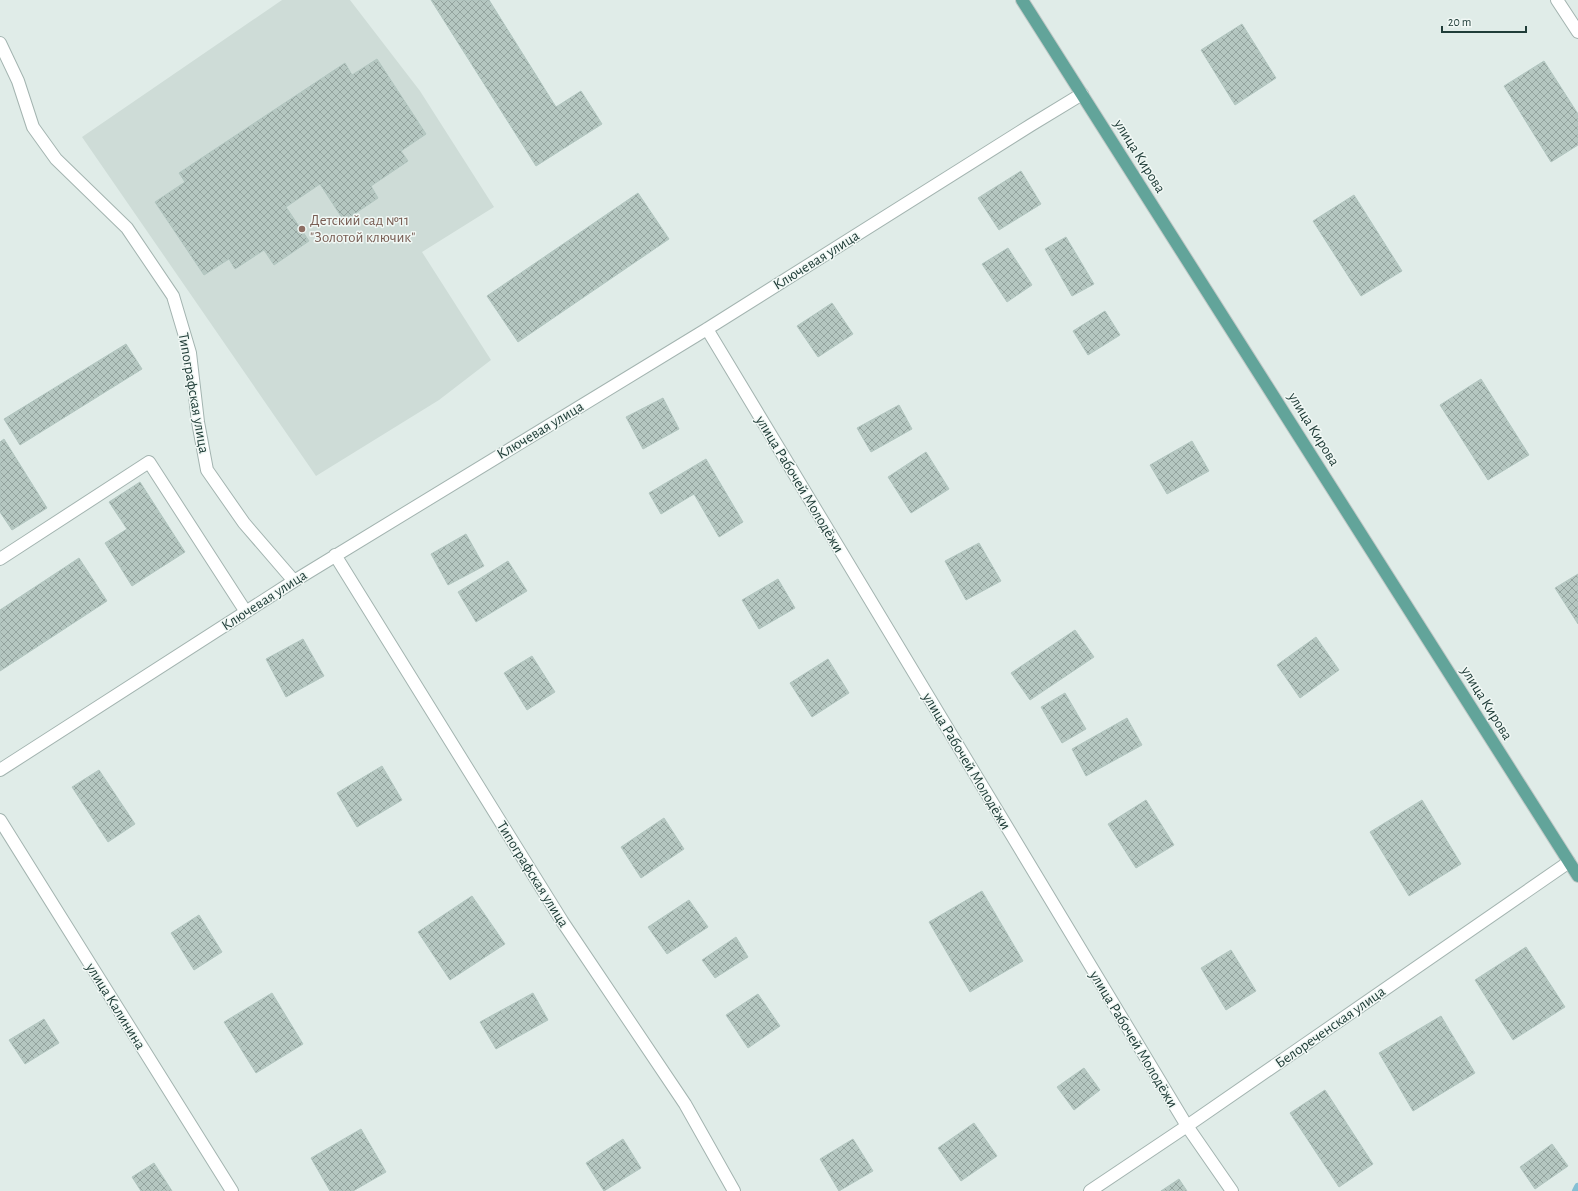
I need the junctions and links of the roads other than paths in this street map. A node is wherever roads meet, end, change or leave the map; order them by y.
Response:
1 (1022, 0) edge
2 (1557, 0) edge
3 (1578, 32) edge
4 (0, 43) edge
5 (1082, 94) junction
6 (707, 329) junction
7 (335, 555) junction
8 (0, 559) edge
9 (294, 581) junction
10 (246, 612) junction
11 (0, 770) edge
12 (0, 820) edge
13 (1569, 862) junction
14 (1578, 876) edge
15 (1187, 1126) junction
16 (232, 1191) edge
17 (734, 1191) edge
18 (1090, 1191) edge
19 (1232, 1191) edge

1 - 5 main road, улица Кирова
2 - 3 street
4 - 9 street, Типографская улица
5 - 6 street, Ключевая улица
5 - 13 main road, улица Кирова
6 - 7 street, Ключевая улица
6 - 15 street, улица Рабочей Молодёжи
7 - 9 street, Ключевая улица
7 - 17 street, Типографская улица
8 - 10 street
9 - 10 street, Ключевая улица
10 - 11 street, Ключевая улица
12 - 16 street, улица Калинина
13 - 14 main road, улица Кирова
13 - 15 street, Белореченская улица
15 - 18 street, Белореченская улица
15 - 19 street, улица Рабочей Молодёжи

